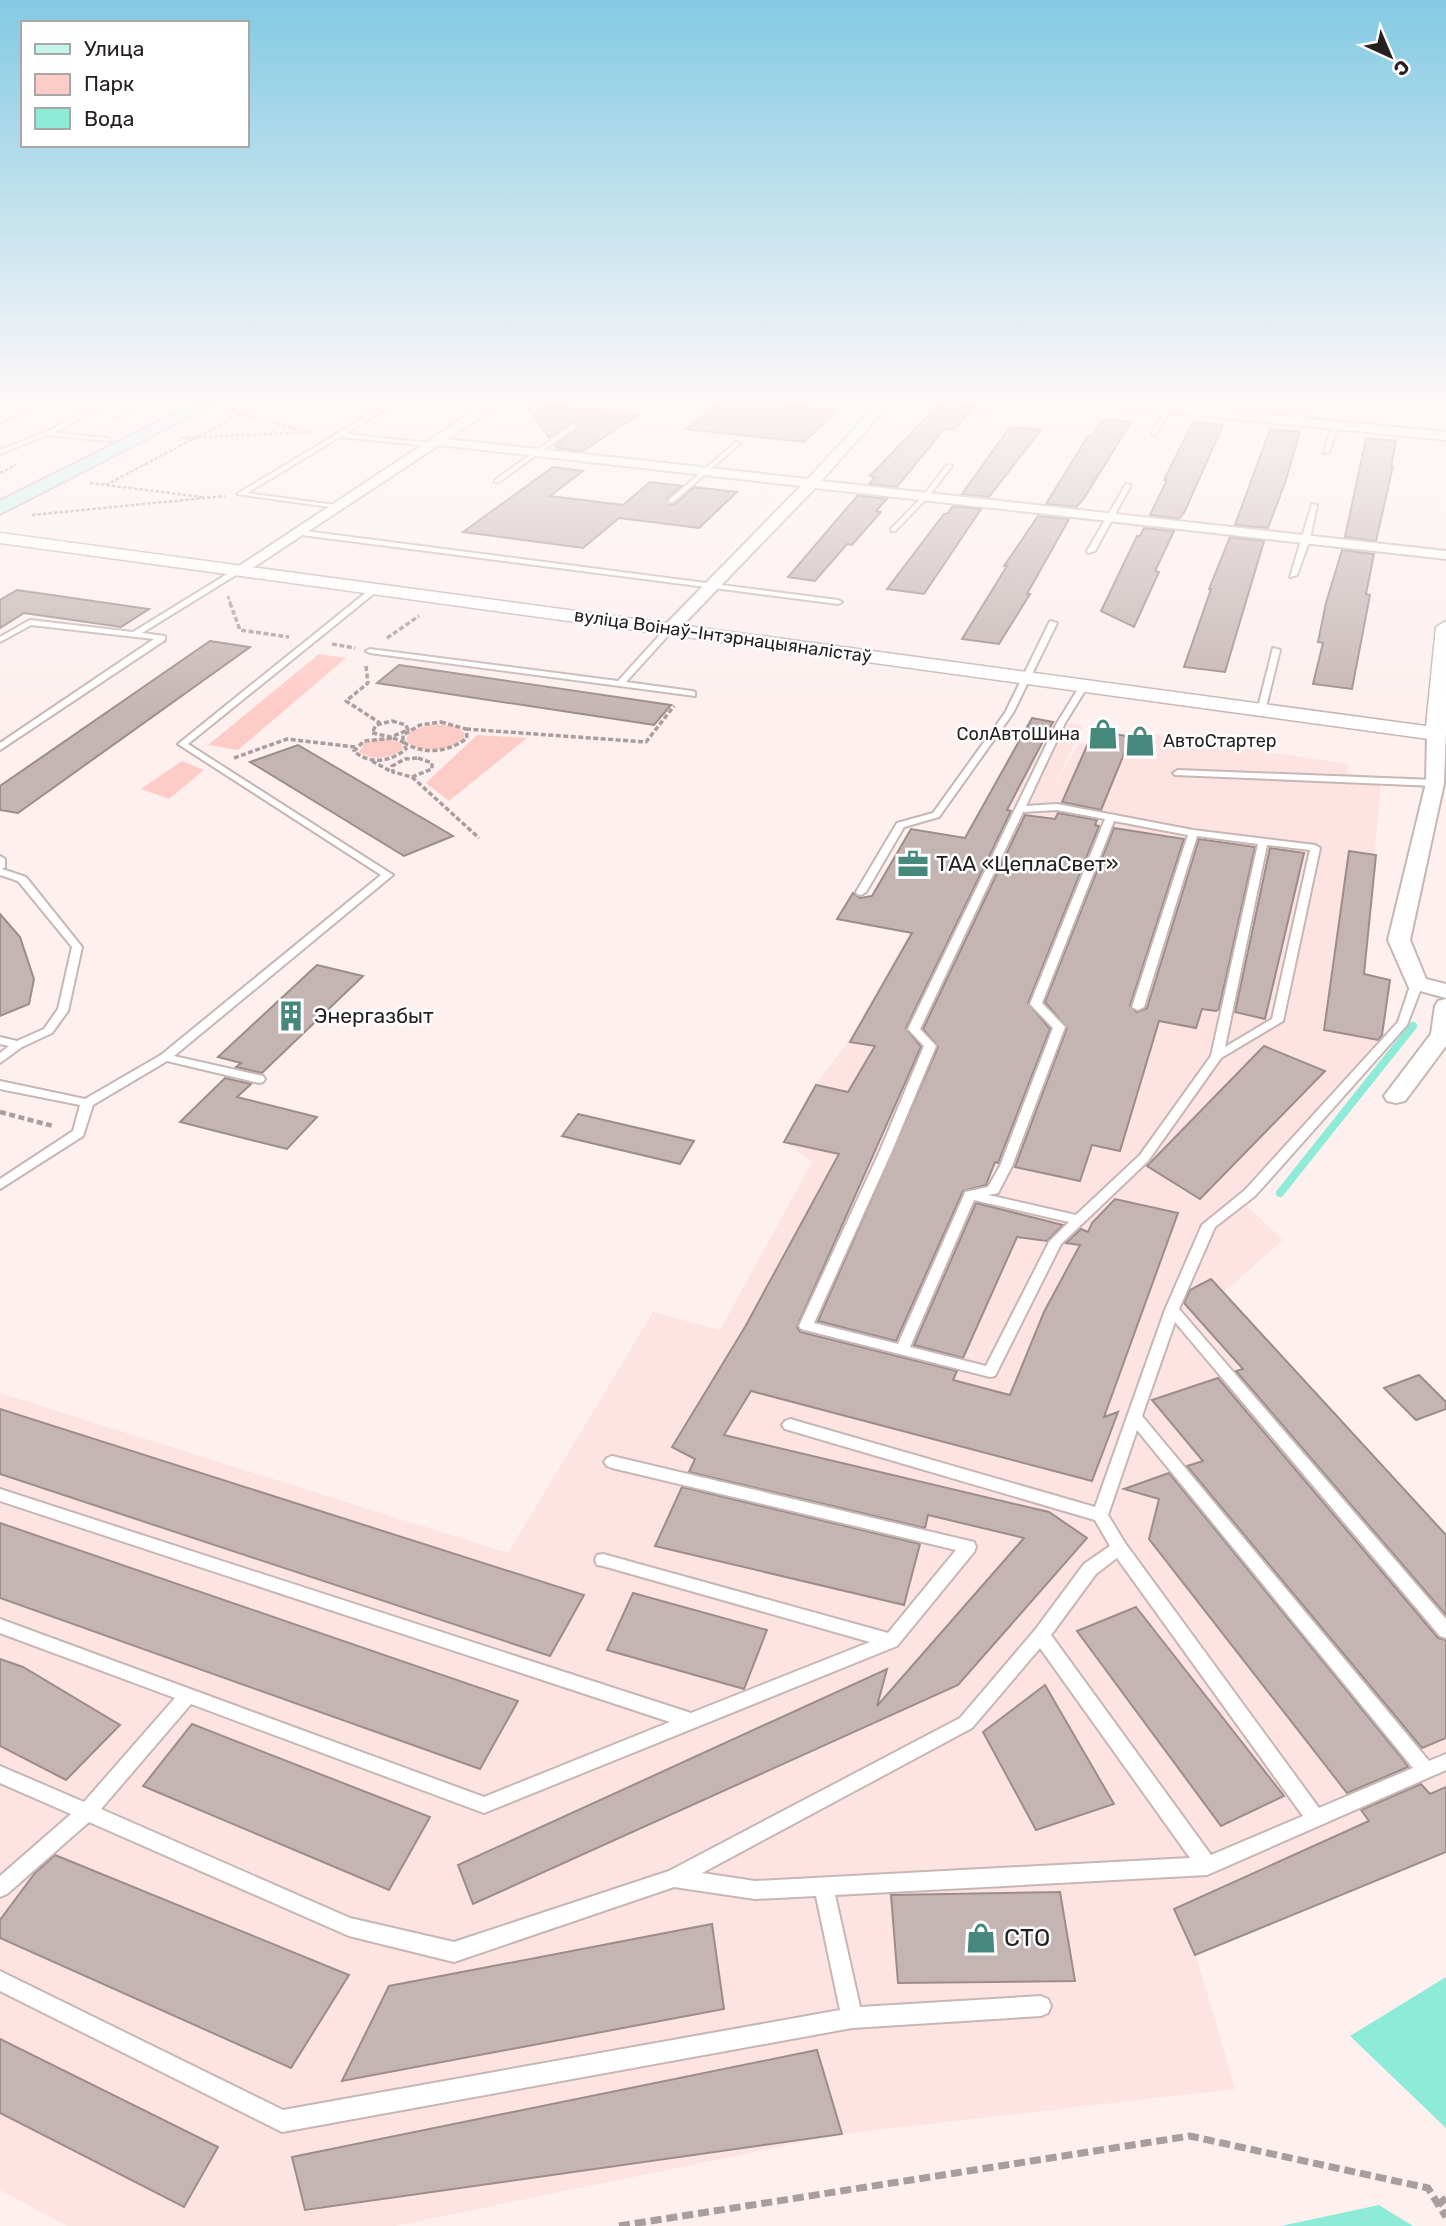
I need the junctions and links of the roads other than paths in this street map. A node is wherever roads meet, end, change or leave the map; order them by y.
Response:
1 (335, 507) edge
2 (789, 507) edge
3 (915, 507) edge
4 (1022, 507) edge
5 (1117, 507) edge
6 (1314, 507) edge
7 (1112, 517) junction
8 (893, 530) dead end
9 (297, 533) junction
10 (0, 538) edge
11 (1306, 539) junction
12 (1091, 551) dead end
13 (1446, 555) edge
14 (240, 570) junction
15 (1293, 575) dead end
16 (711, 586) junction
17 (377, 588) junction
18 (838, 602) dead end
19 (1053, 623) dead end
20 (1446, 627) edge
21 (670, 629) junction
22 (134, 635) junction
23 (0, 640) edge
24 (1276, 650) dead end
25 (370, 651) road end
26 (1027, 678) junction
27 (620, 684) junction
28 (1084, 686) junction
29 (687, 694) road end
30 (1261, 711) junction
31 (1441, 735) edge
32 (0, 747) edge
33 (1178, 773) dead end
34 (1435, 783) junction
35 (1021, 809) junction
36 (1110, 818) junction
37 (1193, 833) junction
38 (1263, 843) junction
39 (0, 859) edge
40 (0, 867) edge
41 (0, 873) edge
42 (861, 891) dead end
43 (1418, 983) junction
44 (1446, 991) edge
45 (1446, 1006) edge
46 (1138, 1007) dead end
47 (1444, 1037) edge
48 (0, 1040) edge
49 (18, 1045) junction
50 (1217, 1056) junction
51 (165, 1057) junction
52 (0, 1059) edge
53 (258, 1079) dead end
54 (0, 1085) edge
55 (1396, 1096) dead end
56 (87, 1103) junction
57 (0, 1185) edge
58 (970, 1195) junction
59 (1079, 1220) junction
60 (1172, 1310) junction
61 (902, 1350) junction
62 (1135, 1417) junction
63 (790, 1425) dead end
64 (612, 1462) dead end
65 (0, 1496) edge
66 (1100, 1515) junction
67 (1119, 1548) junction
68 (603, 1559) dead end
69 (0, 1626) edge
70 (1446, 1631) edge
71 (1041, 1635) junction
72 (891, 1641) junction
73 (188, 1695) junction
74 (691, 1721) junction
75 (1446, 1762) edge
76 (1426, 1771) junction
77 (0, 1774) edge
78 (87, 1812) junction
79 (1316, 1819) junction
80 (1207, 1866) junction
81 (674, 1878) junction
82 (823, 1886) junction
83 (0, 1888) edge
84 (0, 1981) edge
85 (1041, 2006) dead end
86 (852, 2018) junction

1 - 9 street
2 - 16 street
3 - 8 lane
4 - 7 street
5 - 7 lane
6 - 11 lane
7 - 11 street
7 - 12 lane
9 - 14 street
9 - 16 lane
10 - 14 street, вуліца Воінаў-Інтэрнацыяналістаў
11 - 13 street
11 - 15 lane
14 - 17 street, вуліца Воінаў-Інтэрнацыяналістаў
14 - 22 lane
16 - 18 lane
16 - 21 street
17 - 21 street, вуліца Воінаў-Інтэрнацыяналістаў
17 - 51 lane
19 - 26 lane
20 - 31 street
21 - 26 street, вуліца Воінаў-Інтэрнацыяналістаў
21 - 27 lane
22 - 23 lane
22 - 32 lane
24 - 30 lane
25 - 27 lane
26 - 28 street, вуліца Воінаў-Інтэрнацыяналістаў
26 - 42 lane
27 - 29 lane
28 - 30 street, вуліца Воінаў-Інтэрнацыяналістаў
28 - 35 lane
30 - 31 street, вуліца Воінаў-Інтэрнацыяналістаў
31 - 34 street
33 - 34 lane
34 - 43 street
35 - 36 lane
35 - 61 lane
36 - 37 lane
36 - 58 lane
37 - 38 lane
37 - 46 lane
38 - 50 lane
38 - 50 lane
39 - 40 lane
41 - 49 lane
43 - 44 street
43 - 60 lane
45 - 47 street
47 - 55 street
48 - 49 lane
49 - 52 lane
50 - 59 lane
51 - 53 lane
51 - 56 lane
54 - 56 lane
56 - 57 lane
58 - 59 lane
58 - 61 lane
59 - 61 lane
60 - 62 lane
60 - 70 lane
62 - 66 lane
62 - 76 lane
63 - 66 lane
64 - 72 lane
65 - 74 lane
66 - 67 lane
67 - 71 lane
67 - 79 lane
68 - 72 lane
69 - 73 lane
71 - 80 lane
71 - 81 lane
72 - 74 lane
73 - 74 lane
73 - 78 lane
75 - 76 lane
76 - 79 lane
77 - 78 lane
78 - 81 lane
78 - 83 lane
79 - 80 lane
80 - 82 lane
81 - 82 lane
82 - 86 lane
84 - 86 lane
85 - 86 lane

